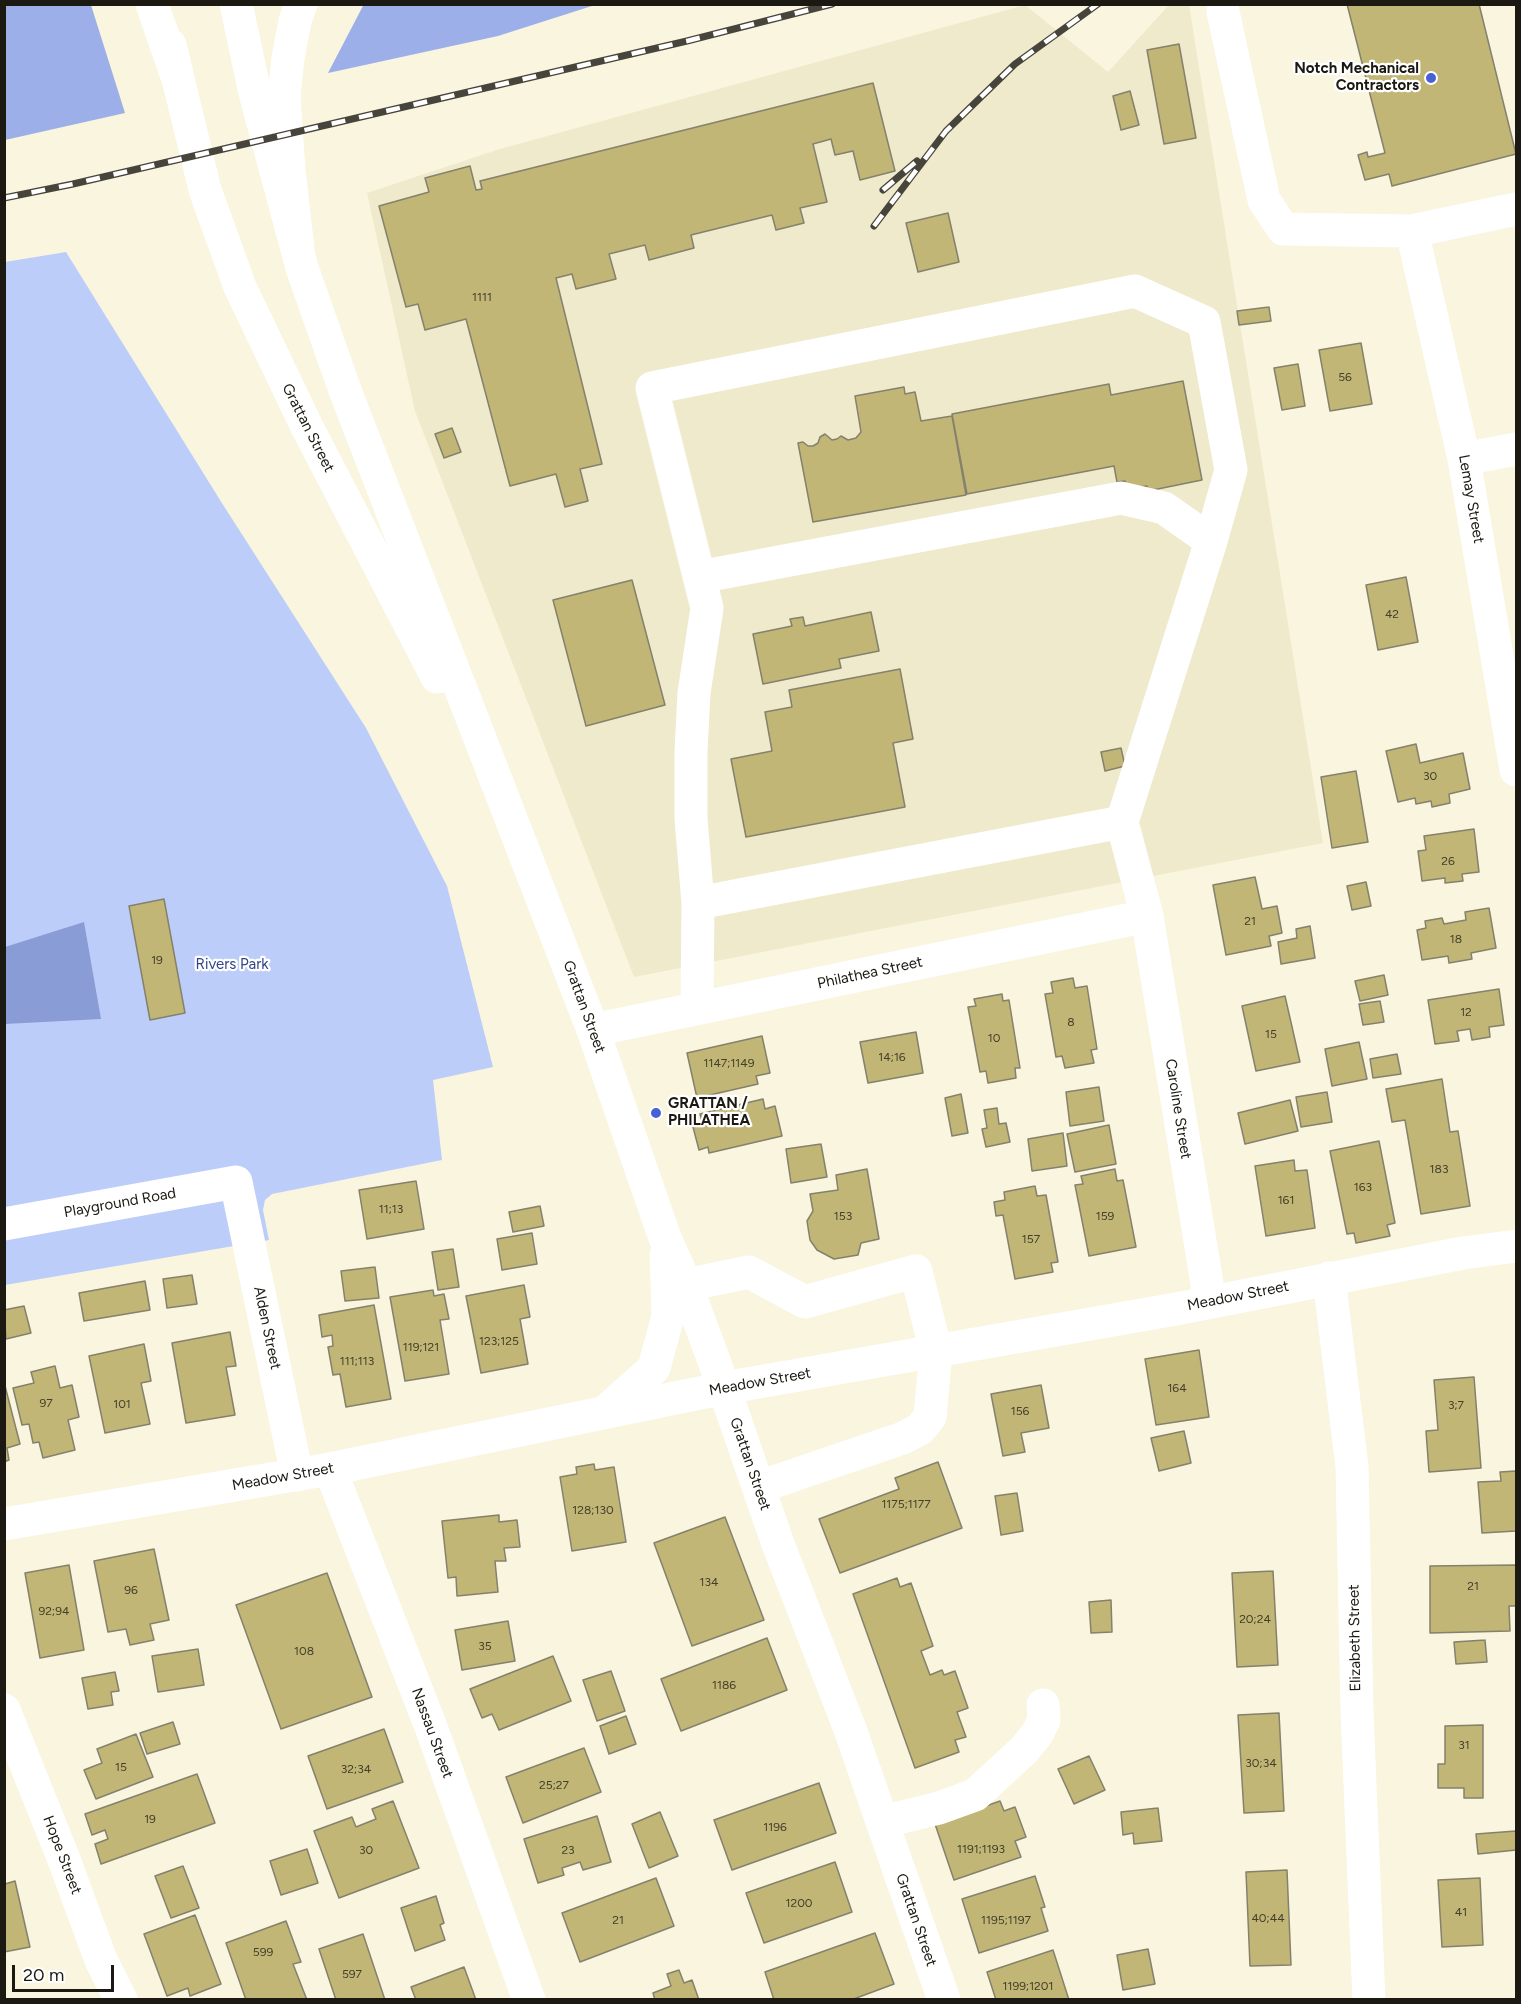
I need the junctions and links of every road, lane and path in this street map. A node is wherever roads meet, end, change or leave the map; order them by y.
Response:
1 (152, 4) edge
2 (163, 4) edge
3 (236, 4) edge
4 (301, 4) edge
5 (1223, 12) dead end
6 (176, 74) junction
7 (270, 89) junction
8 (1516, 210) edge
9 (1412, 231) junction
10 (1516, 449) edge
11 (1464, 459) junction
12 (1211, 542) junction
13 (699, 577) junction
14 (1516, 770) edge
15 (1122, 822) junction
16 (515, 828) junction
17 (698, 903) junction
18 (1147, 916) junction
19 (697, 1008) junction
20 (593, 1030) junction
21 (236, 1182) joint
22 (4, 1224) edge
23 (665, 1238) junction
24 (1516, 1246) edge
25 (1329, 1278) junction
26 (686, 1285) junction
27 (1210, 1302) junction
28 (936, 1352) junction
29 (724, 1388) junction
30 (603, 1414) junction
31 (330, 1469) junction
32 (297, 1475) junction
33 (759, 1488) junction
34 (4, 1524) edge
35 (1044, 1705) dead end
36 (4, 1710) edge
37 (882, 1822) junction
38 (121, 2000) edge
39 (529, 2000) edge
40 (945, 2000) edge
41 (1370, 2000) edge

1 - 6 main road
2 - 6 main road, Grattan Street
3 - 7 main road
4 - 7 main road
5 - 9 main road
6 - 16 main road, Grattan Street
7 - 16 main road, Grattan Street
8 - 9 main road
9 - 11 main road, Lemay Street
10 - 11 main road
11 - 14 main road, Lemay Street
12 - 13 main road
12 - 13 main road
12 - 15 main road
13 - 17 main road
15 - 17 main road
15 - 18 main road, Caroline Street
16 - 20 main road, Grattan Street
17 - 19 main road
18 - 19 main road, Philathea Street
18 - 27 main road, Caroline Street
19 - 20 main road, Philathea Street
20 - 23 main road, Grattan Street
21 - 22 main road, Playground Road
21 - 32 main road, Alden Street
23 - 26 main road, Grattan Street
23 - 30 main road
24 - 25 main road, Meadow Street
25 - 27 main road, Meadow Street
25 - 41 main road, Elizabeth Street
26 - 28 main road
26 - 29 main road, Grattan Street
27 - 28 main road, Meadow Street
28 - 29 main road, Meadow Street
28 - 33 main road
29 - 30 main road, Meadow Street
29 - 33 main road, Grattan Street
30 - 31 main road, Meadow Street
31 - 32 main road, Meadow Street
31 - 39 main road, Nassau Street
32 - 34 main road, Meadow Street
33 - 37 main road, Grattan Street
35 - 37 main road
36 - 38 main road, Hope Street
37 - 40 main road, Grattan Street

